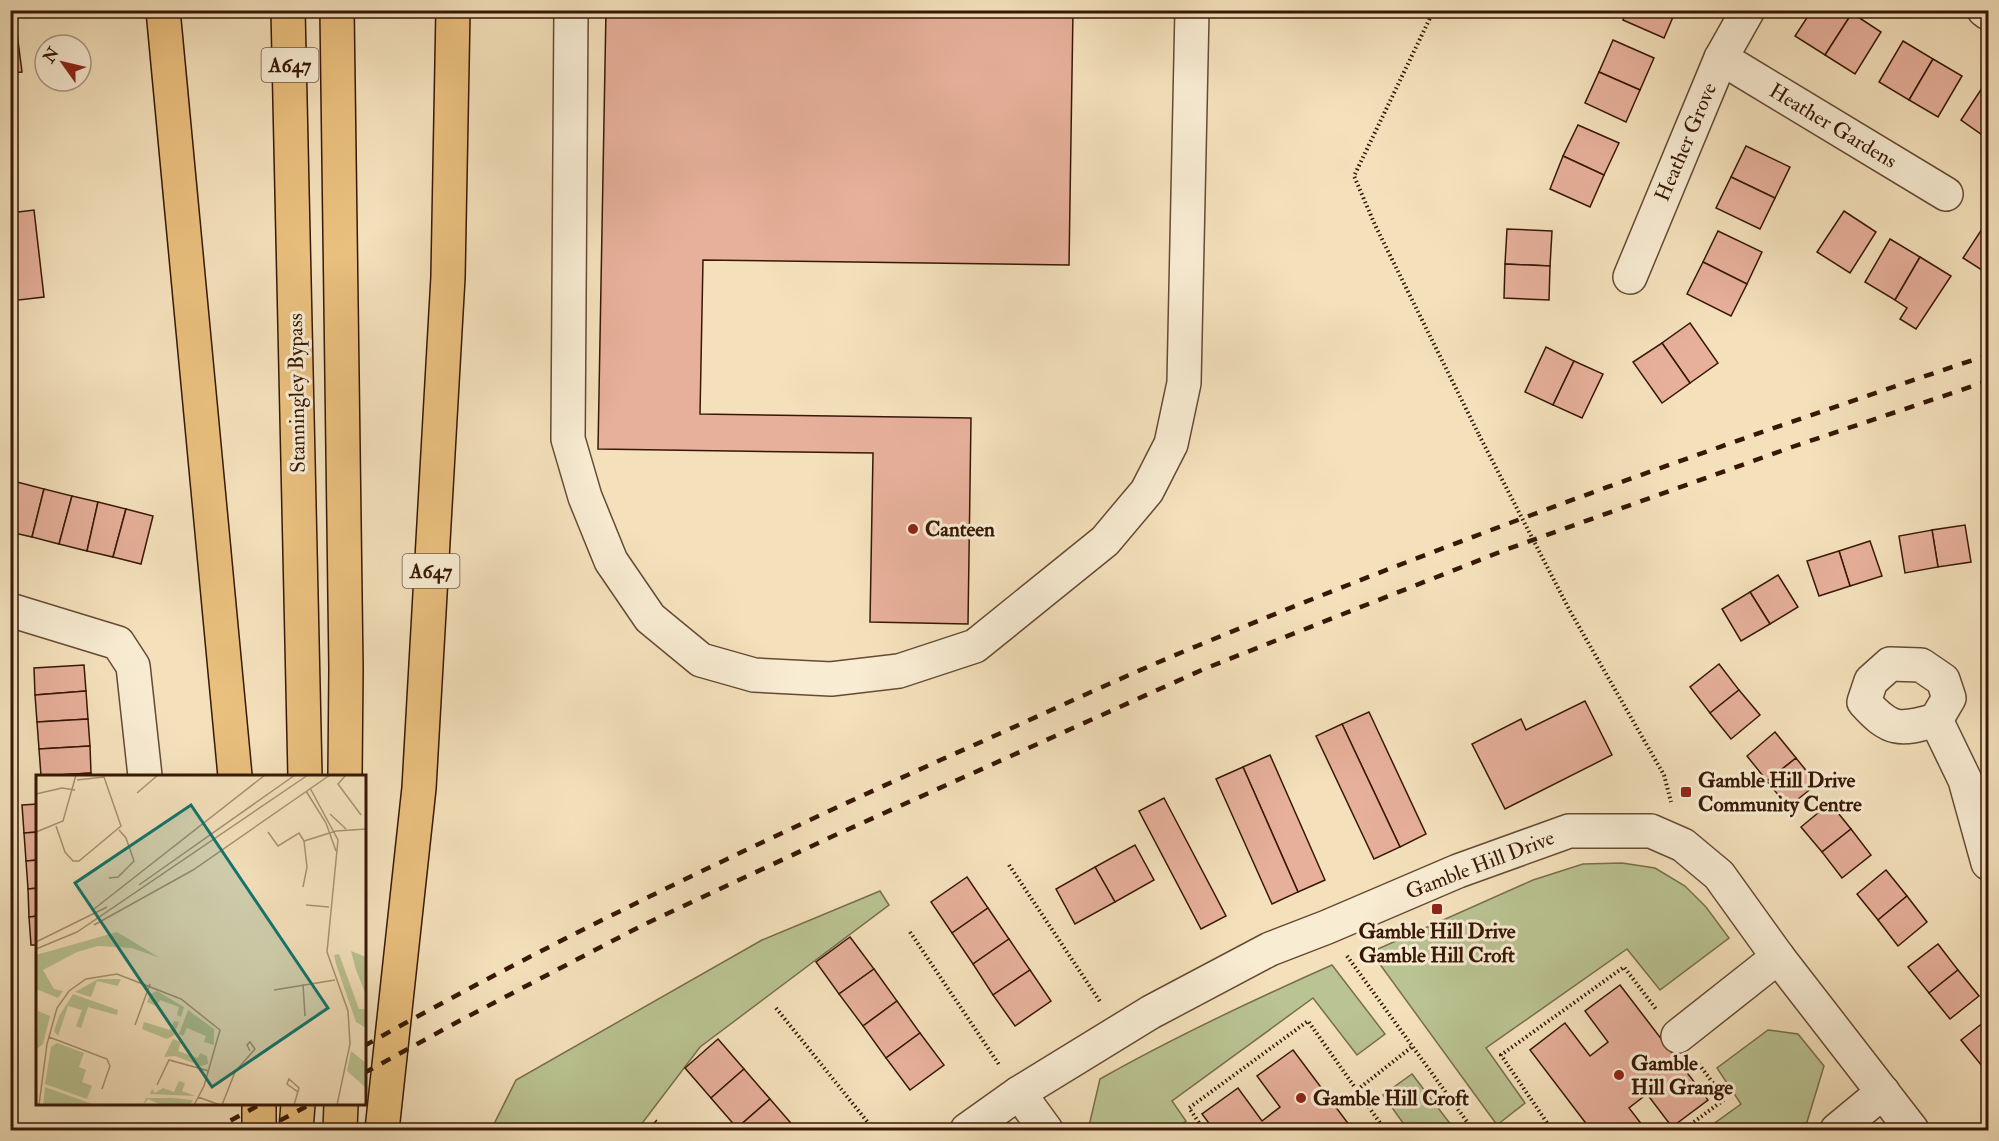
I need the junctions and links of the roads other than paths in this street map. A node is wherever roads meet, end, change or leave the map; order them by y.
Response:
1 (163, 10) edge
2 (288, 10) edge
3 (337, 10) edge
4 (453, 10) edge
5 (572, 10) edge
6 (1192, 10) edge
7 (1748, 10) edge
8 (1984, 10) edge
9 (1989, 13) edge
10 (1721, 58) junction
11 (1946, 194) dead end
12 (1630, 278) dead end
13 (10, 610) edge
14 (1936, 720) dead end
15 (145, 775) edge
16 (235, 775) edge
17 (305, 775) edge
18 (345, 775) edge
19 (1989, 863) edge
20 (1778, 957) junction
21 (1678, 1036) road end
22 (1883, 1092) junction
23 (1019, 1093) junction
24 (259, 1105) edge
25 (298, 1105) edge
26 (340, 1105) edge
27 (259, 1131) edge
28 (296, 1131) edge
29 (340, 1131) edge
30 (382, 1131) edge
31 (967, 1131) edge
32 (1046, 1131) edge
33 (1837, 1131) edge
34 (1912, 1131) edge

1 - 16 main road
2 - 17 main road, Stanningley Bypass / A647
3 - 18 main road, A647
4 - 30 main road, A647
5 - 6 street
7 - 10 street, Heather Grove
8 - 9 street
10 - 11 street, Heather Gardens
10 - 12 street, Heather Grove
13 - 15 street
14 - 19 street
20 - 21 street
20 - 22 street, Gamble Hill Drive
20 - 23 street, Gamble Hill Drive
22 - 33 street
22 - 34 street, Gamble Hill Drive
23 - 31 street, Gamble Hill Drive
23 - 32 street
24 - 27 main road
25 - 28 main road
26 - 29 main road

